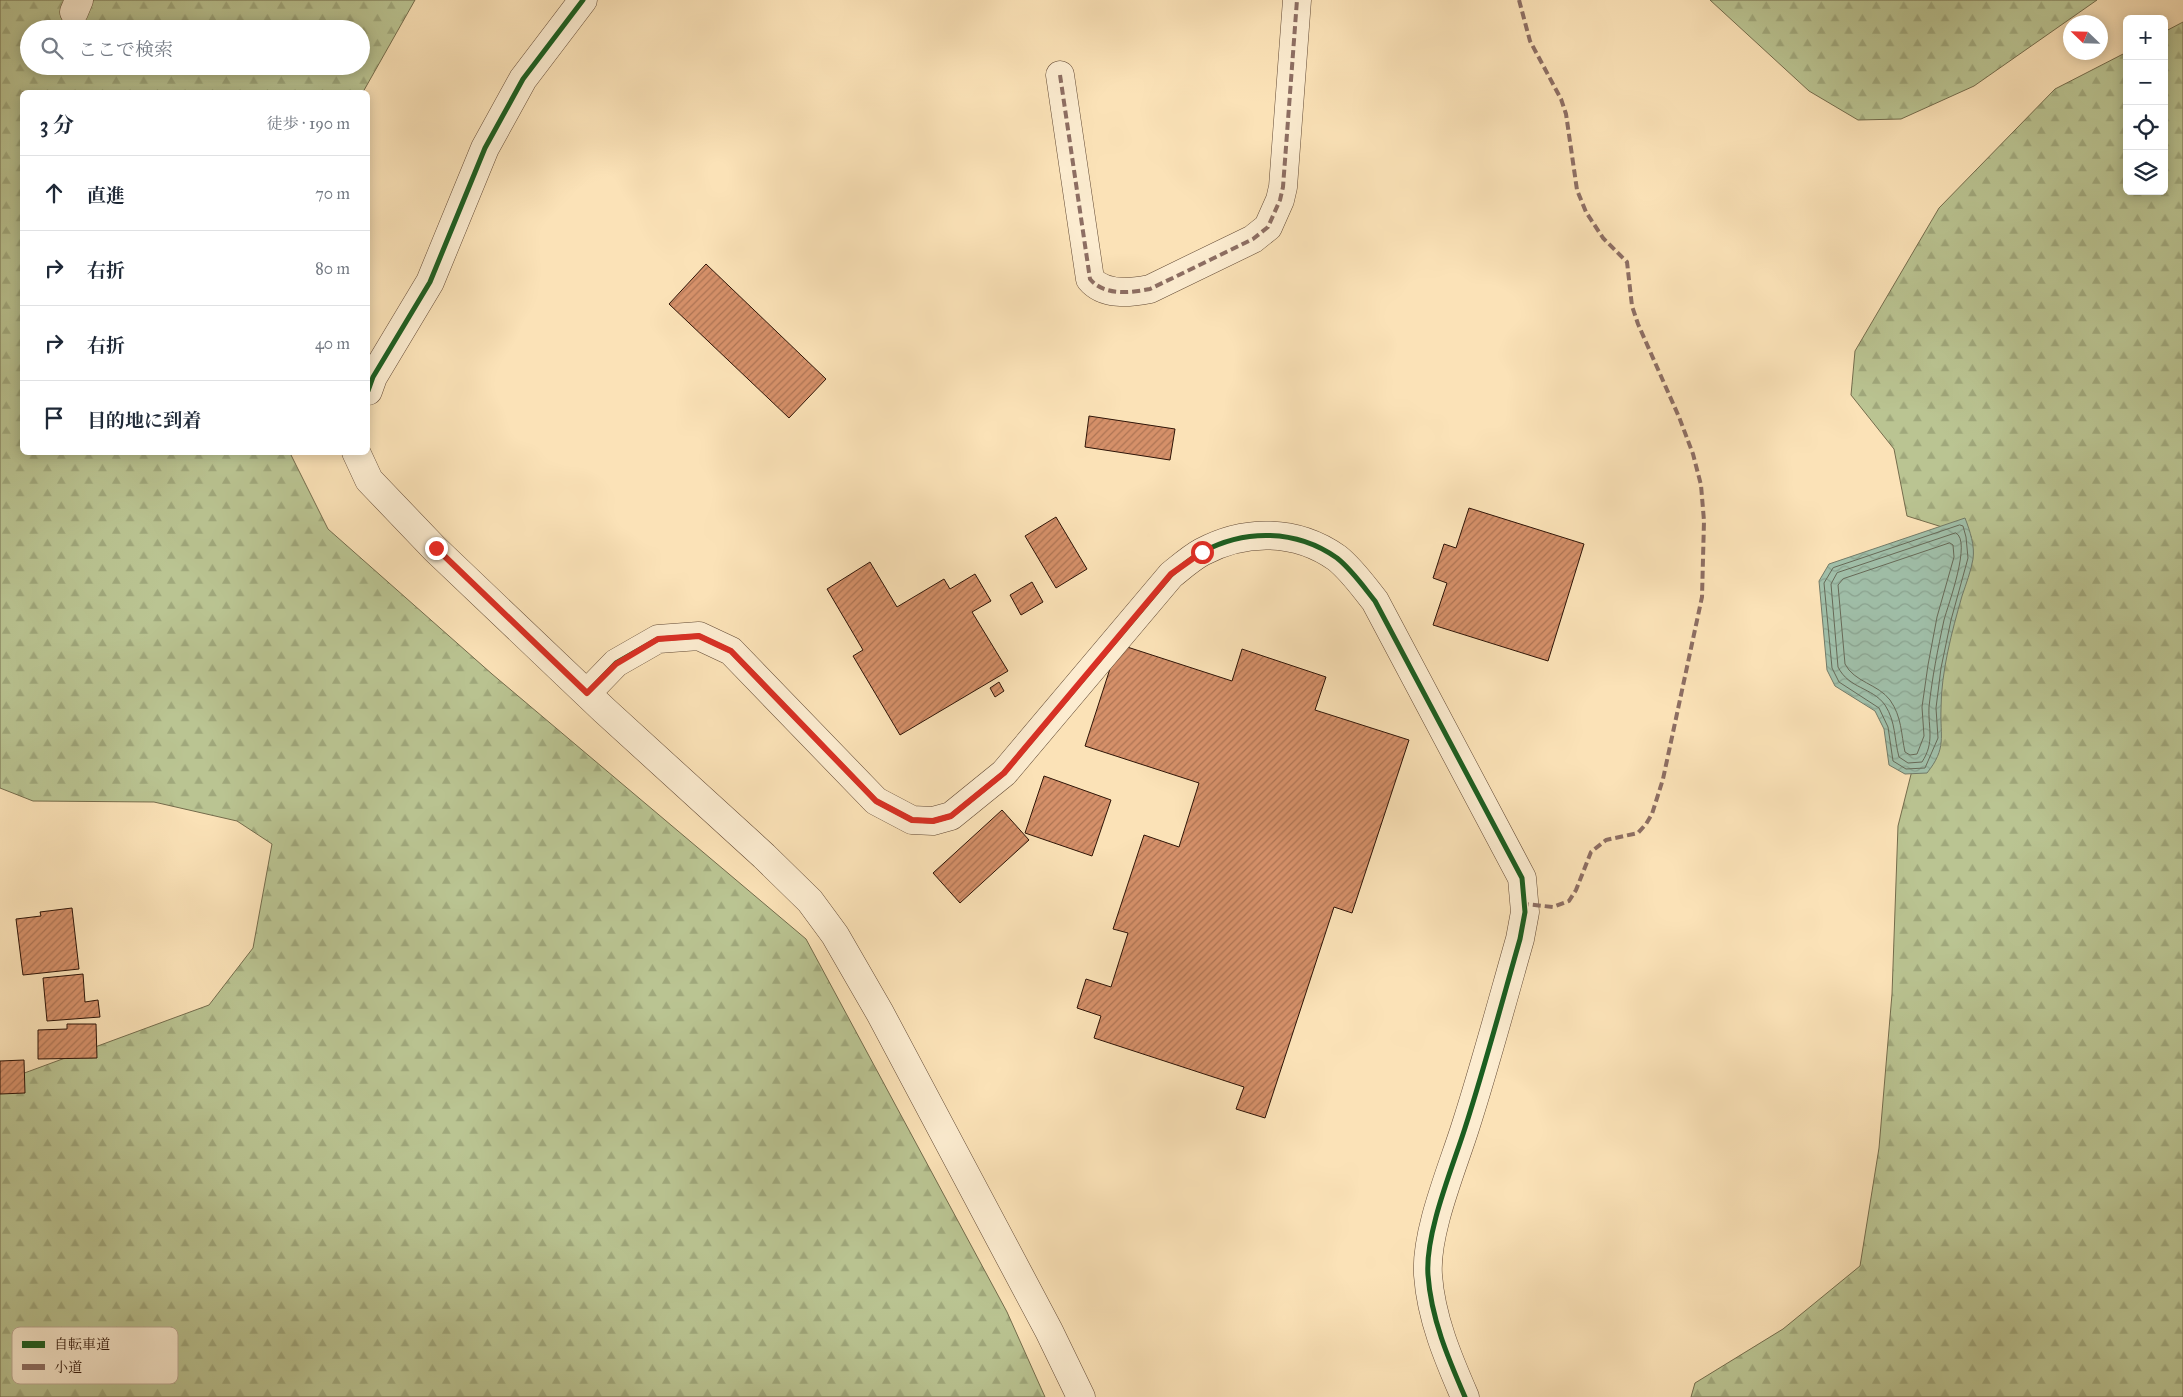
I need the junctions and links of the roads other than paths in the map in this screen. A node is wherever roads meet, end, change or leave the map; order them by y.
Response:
1 (583, 0) edge
2 (1297, 0) edge
3 (1060, 75) dead end
4 (370, 385) edge
5 (357, 455) edge
6 (587, 693) junction
7 (1082, 1397) edge
8 (1465, 1397) edge

1 - 4 street
2 - 3 street
5 - 6 street
6 - 7 street
6 - 8 street

